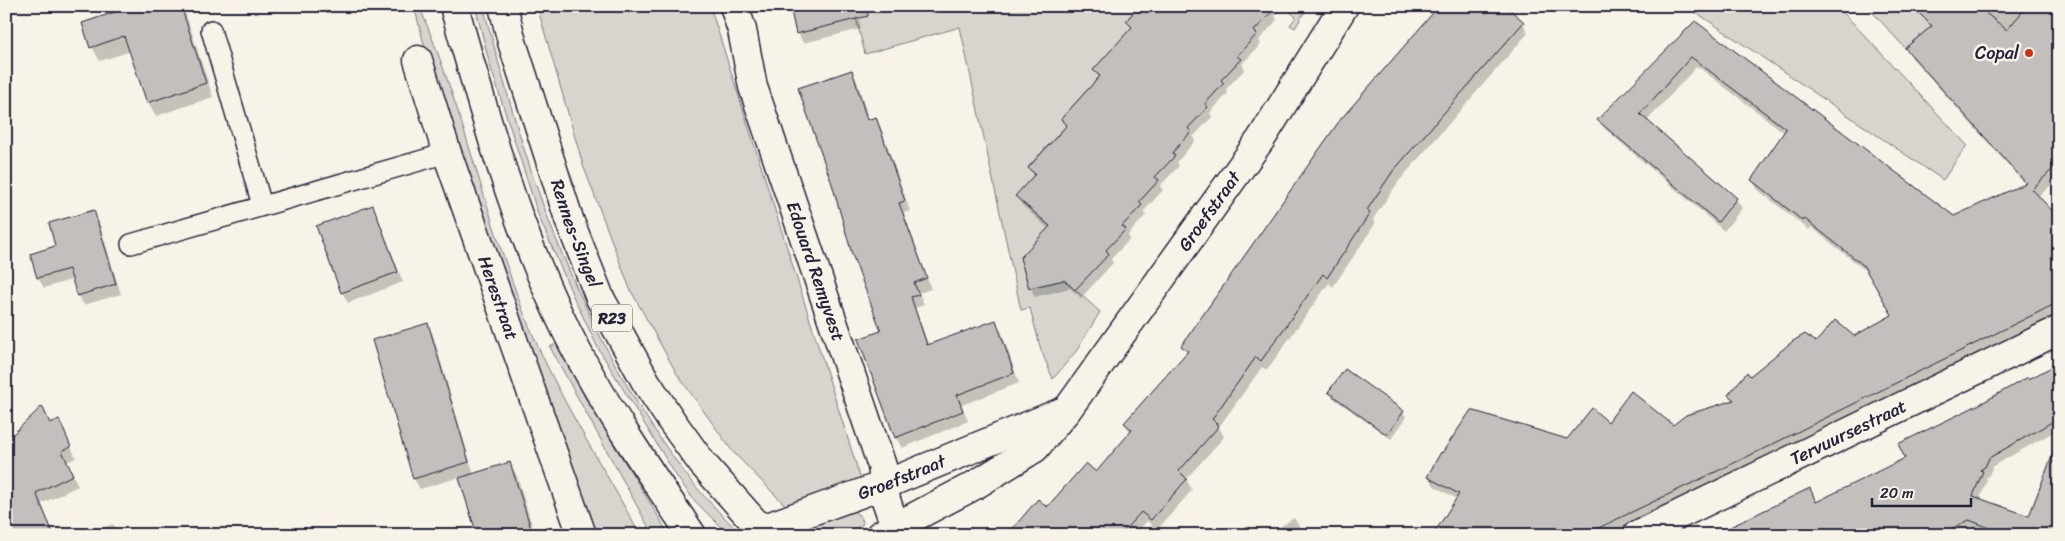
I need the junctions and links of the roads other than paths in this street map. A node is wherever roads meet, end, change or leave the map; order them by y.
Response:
1 (454, 6) edge
2 (503, 6) edge
3 (734, 6) edge
4 (1344, 6) edge
5 (211, 30) dead end
6 (418, 60) dead end
7 (447, 153) junction
8 (262, 205) junction
9 (130, 244) dead end
10 (2059, 330) edge
11 (1067, 410) junction
12 (884, 485) junction
13 (764, 532) edge
14 (891, 532) edge
15 (582, 535) edge
16 (692, 535) edge
17 (1636, 535) edge

1 - 16 street, R23
2 - 13 street, Rennes-Singel / R23
3 - 12 street, Edouard Remyvest
4 - 11 street, Groefstraat
5 - 8 lane
6 - 7 street, Herestraat
7 - 8 lane
7 - 15 street, Herestraat
8 - 9 lane
10 - 17 street, Tervuursestraat
11 - 12 street, Groefstraat
11 - 14 street, Groefstraat
12 - 13 street, Groefstraat
12 - 14 street, Edouard Remyvest

